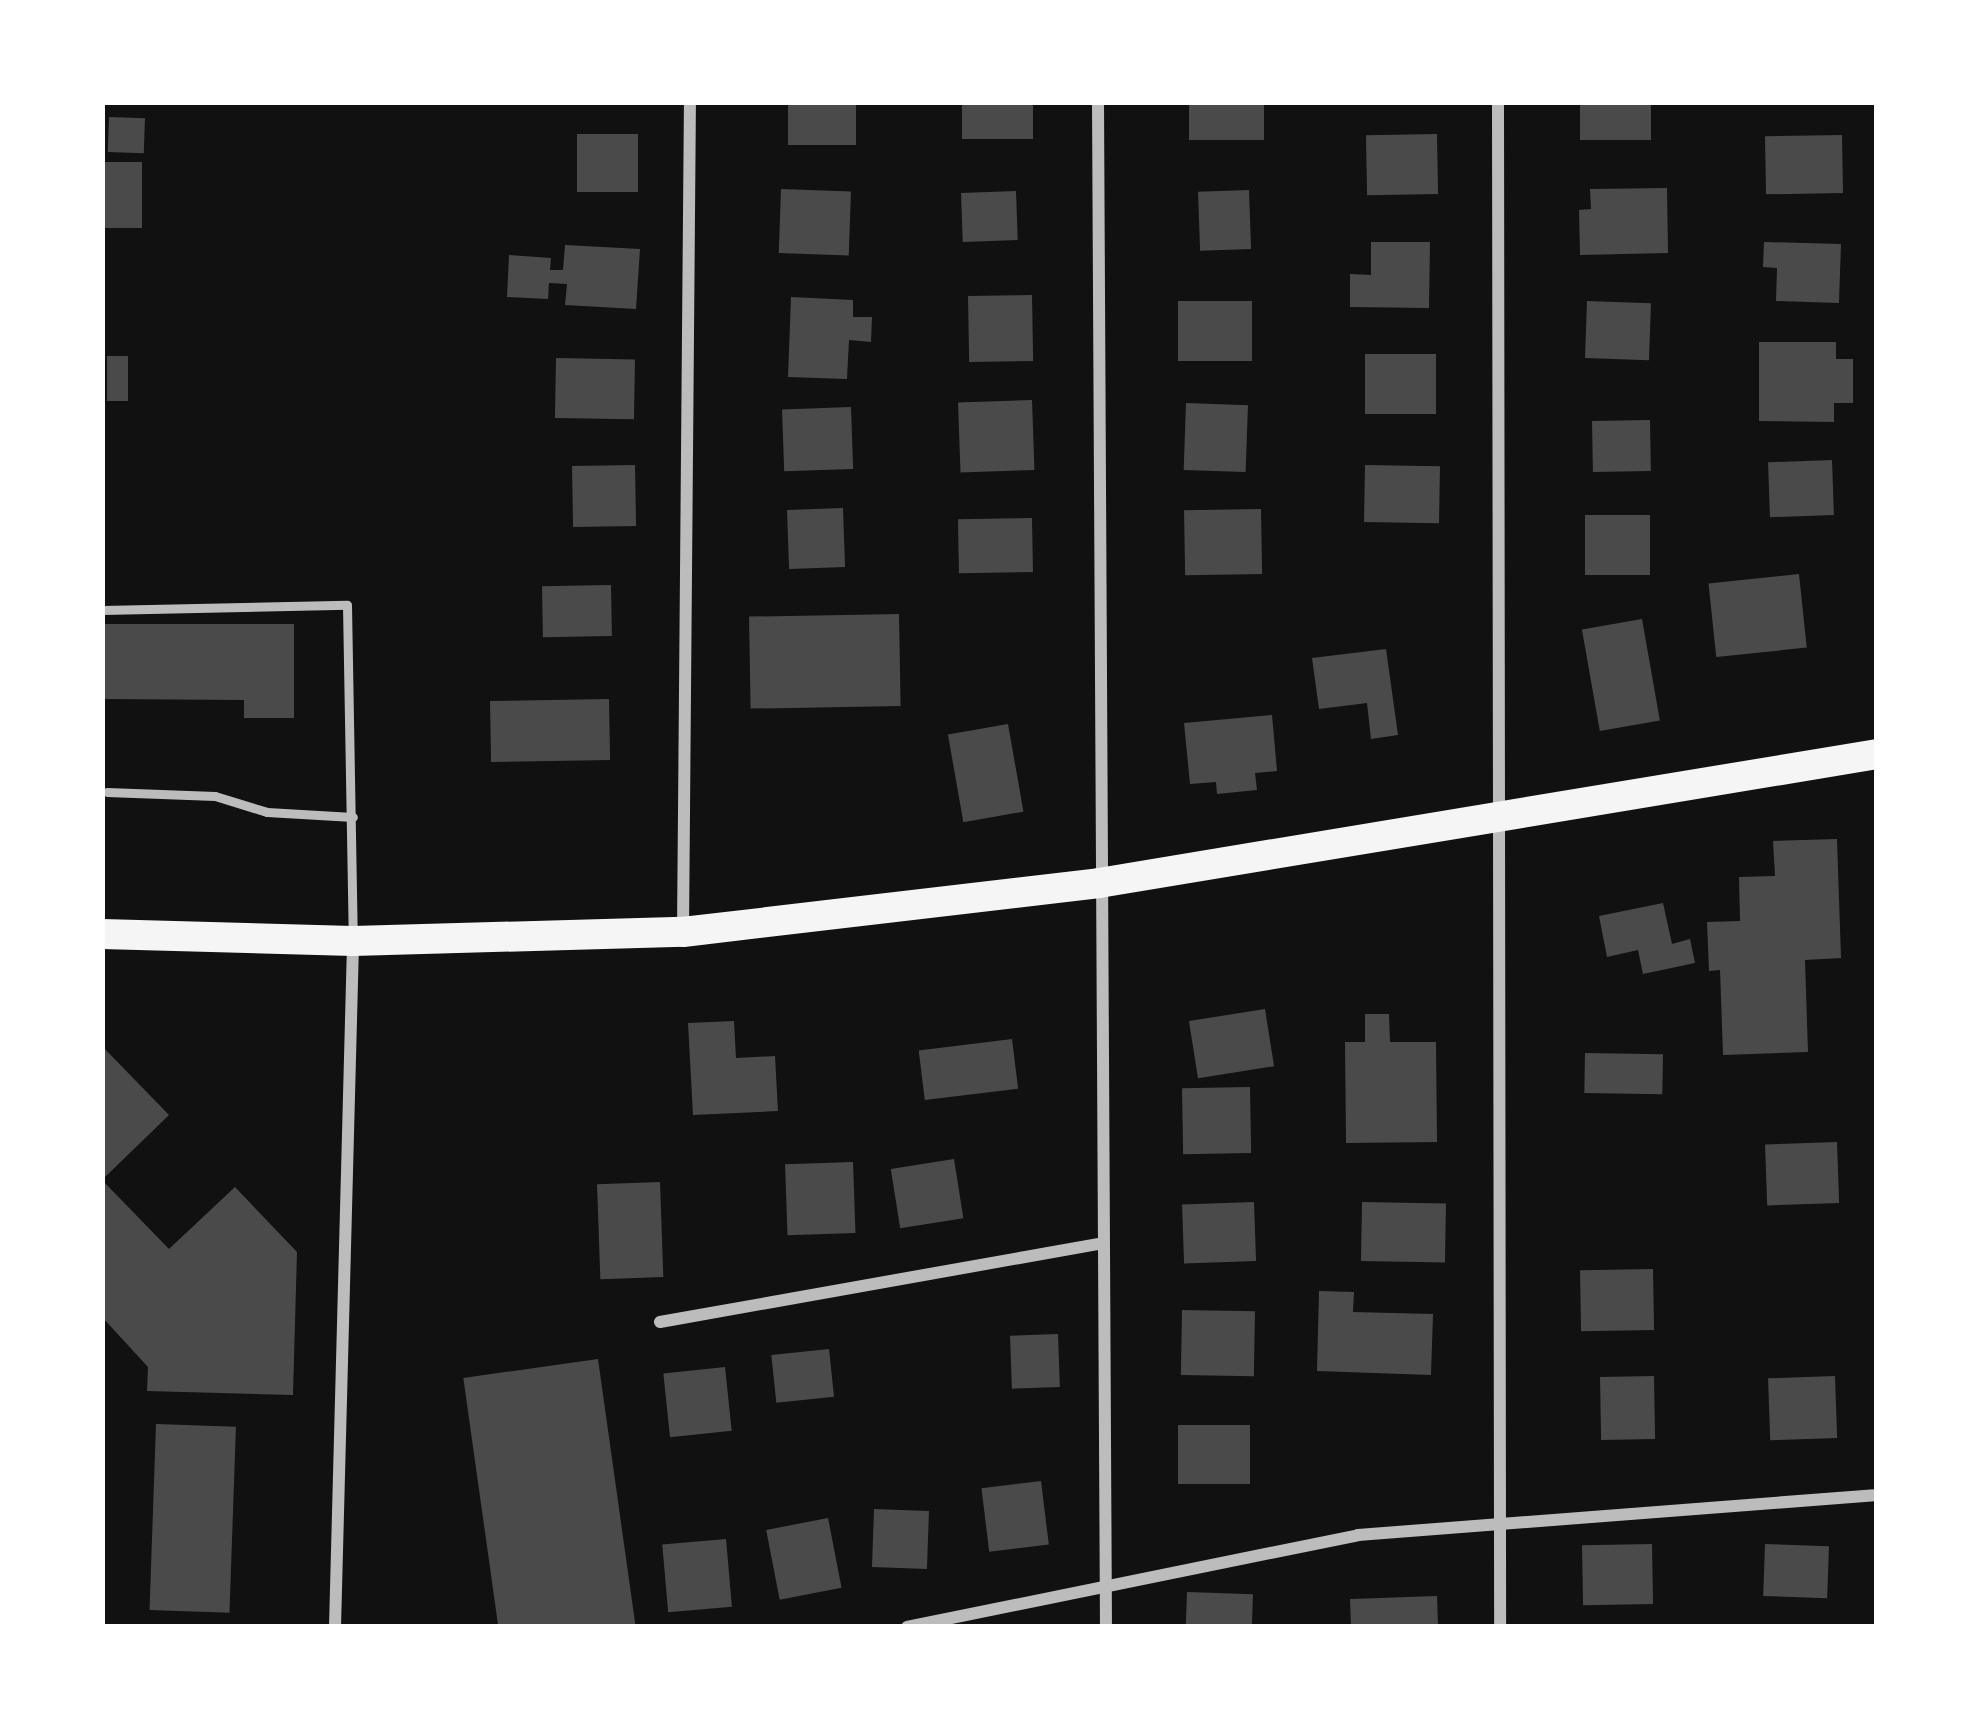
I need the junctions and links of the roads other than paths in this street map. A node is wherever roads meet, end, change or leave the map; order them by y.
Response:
1 (690, 102) edge
2 (1098, 102) edge
3 (1498, 102) edge
4 (102, 610) edge
5 (1877, 754) edge
6 (107, 792) dead end
7 (1499, 815) junction
8 (353, 817) junction
9 (1099, 883) junction
10 (682, 932) junction
11 (102, 934) edge
12 (352, 941) junction
13 (1103, 1243) junction
14 (660, 1322) dead end
15 (1877, 1495) edge
16 (1498, 1520) junction
17 (1106, 1583) junction
18 (335, 1627) edge
19 (907, 1627) edge
20 (1106, 1627) edge
21 (1499, 1627) edge

1 - 10 street
2 - 9 street
3 - 7 street
4 - 8 lane
5 - 7 main road
6 - 8 lane
7 - 9 main road
7 - 16 street
8 - 12 lane
9 - 10 main road
9 - 13 street
10 - 12 main road
11 - 12 main road
12 - 18 street
13 - 14 street
13 - 17 street
15 - 16 street
16 - 17 street
16 - 21 street
17 - 19 street
17 - 20 street

